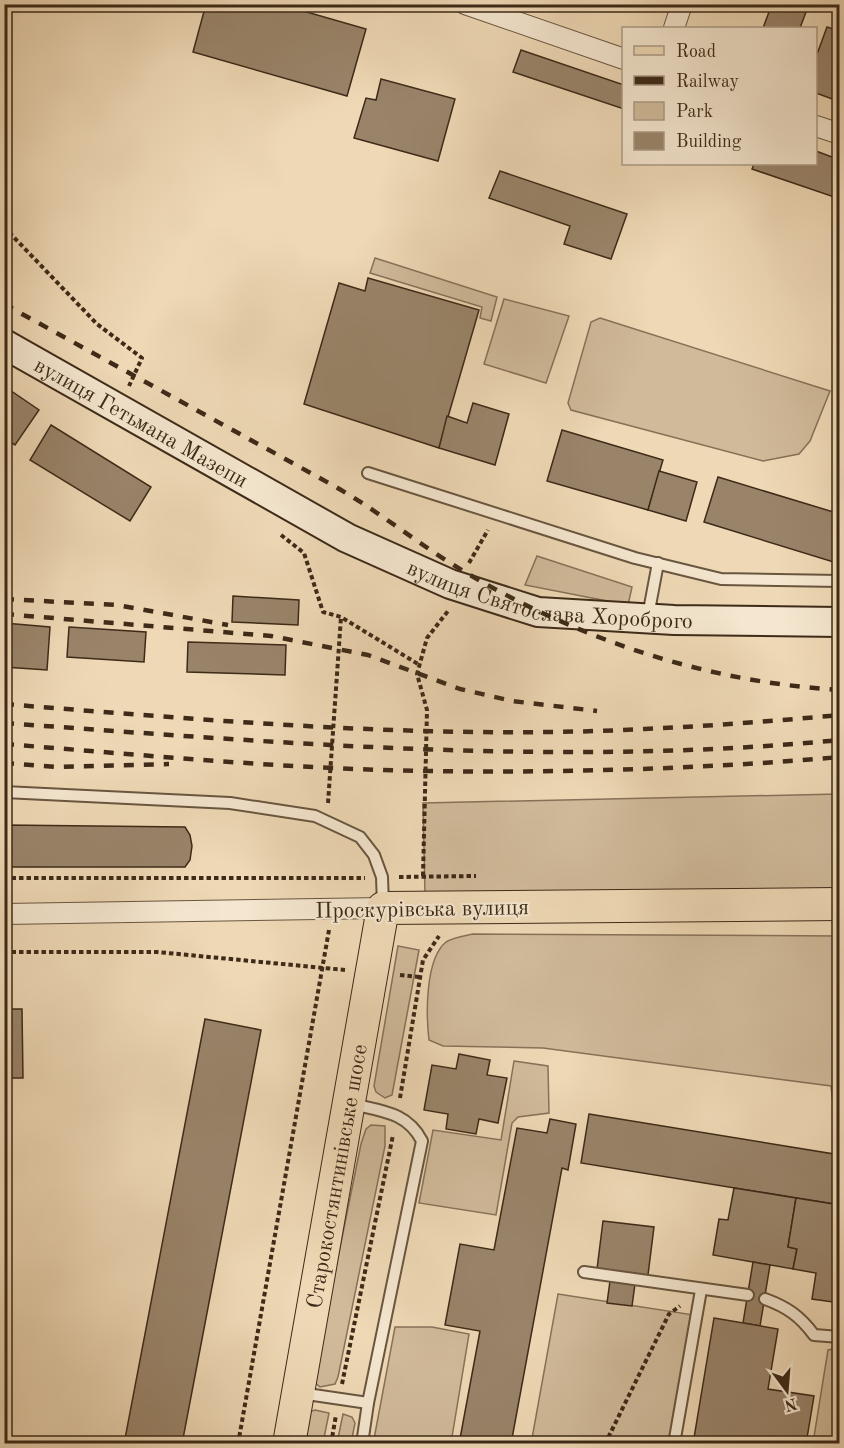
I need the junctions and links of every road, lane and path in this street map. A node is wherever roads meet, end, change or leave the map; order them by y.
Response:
1 (465, 4) edge
2 (682, 4) edge
3 (674, 27) edge
4 (622, 58) edge
5 (817, 126) edge
6 (840, 134) edge
7 (4, 227) edge
8 (4, 344) edge
9 (116, 407) junction
10 (368, 473) dead end
11 (278, 500) joint
12 (497, 514) junction
13 (281, 535) dead end
14 (658, 563) junction
15 (840, 580) edge
16 (450, 584) junction
17 (341, 617) junction
18 (648, 619) junction
19 (840, 622) edge
20 (418, 664) junction
21 (4, 792) edge
22 (326, 821) junction
23 (382, 877) junction
24 (4, 878) edge
25 (337, 879) junction
26 (840, 904) edge
27 (383, 908) junction
28 (332, 909) junction
29 (4, 914) edge
30 (446, 933) dead end
31 (4, 952) edge
32 (324, 969) junction
33 (372, 973) junction
34 (420, 977) junction
35 (349, 1104) junction
36 (397, 1114) junction
37 (584, 1272) dead end
38 (701, 1290) junction
39 (748, 1295) dead end
40 (765, 1299) dead end
41 (840, 1337) edge
42 (298, 1393) junction
43 (339, 1397) junction
44 (368, 1402) junction
45 (238, 1443) edge
46 (289, 1443) edge
47 (331, 1443) edge
48 (362, 1443) edge
49 (605, 1443) edge
50 (674, 1443) edge

1 - 4 street
2 - 3 street
5 - 6 street
7 - 9 path
8 - 9 main road, вулиця Гетьмана Мазепи
9 - 11 main road, вулиця Гетьмана Мазепи
10 - 12 lane
11 - 16 main road, вулиця Святослава Хороброго
12 - 14 lane
12 - 16 path
13 - 17 path
14 - 15 lane
14 - 18 lane
16 - 18 main road, вулиця Святослава Хороброго
16 - 20 path
17 - 20 path
17 - 22 path
18 - 19 main road, вулиця Святослава Хороброго
20 - 23 path
21 - 22 lane
22 - 23 lane
23 - 25 path
23 - 27 lane
24 - 25 path
25 - 28 path
26 - 27 main road, Проскурівська вулиця
27 - 28 street, Проскурівська вулиця
27 - 33 main road, Старокостянтинівське шосе
28 - 29 street, Проскурівська вулиця
28 - 32 path
30 - 34 path
31 - 32 path
32 - 33 path
32 - 45 path
33 - 34 path
33 - 35 main road, Старокостянтинівське шосе
34 - 36 path
35 - 36 lane
35 - 42 main road, Старокостянтинівське шосе
36 - 43 path
36 - 44 lane
37 - 38 lane
38 - 39 lane
38 - 49 path
38 - 50 lane
40 - 41 lane
42 - 43 lane
42 - 46 main road, Старокостянтинівське шосе
43 - 44 lane
43 - 47 path
44 - 48 lane

